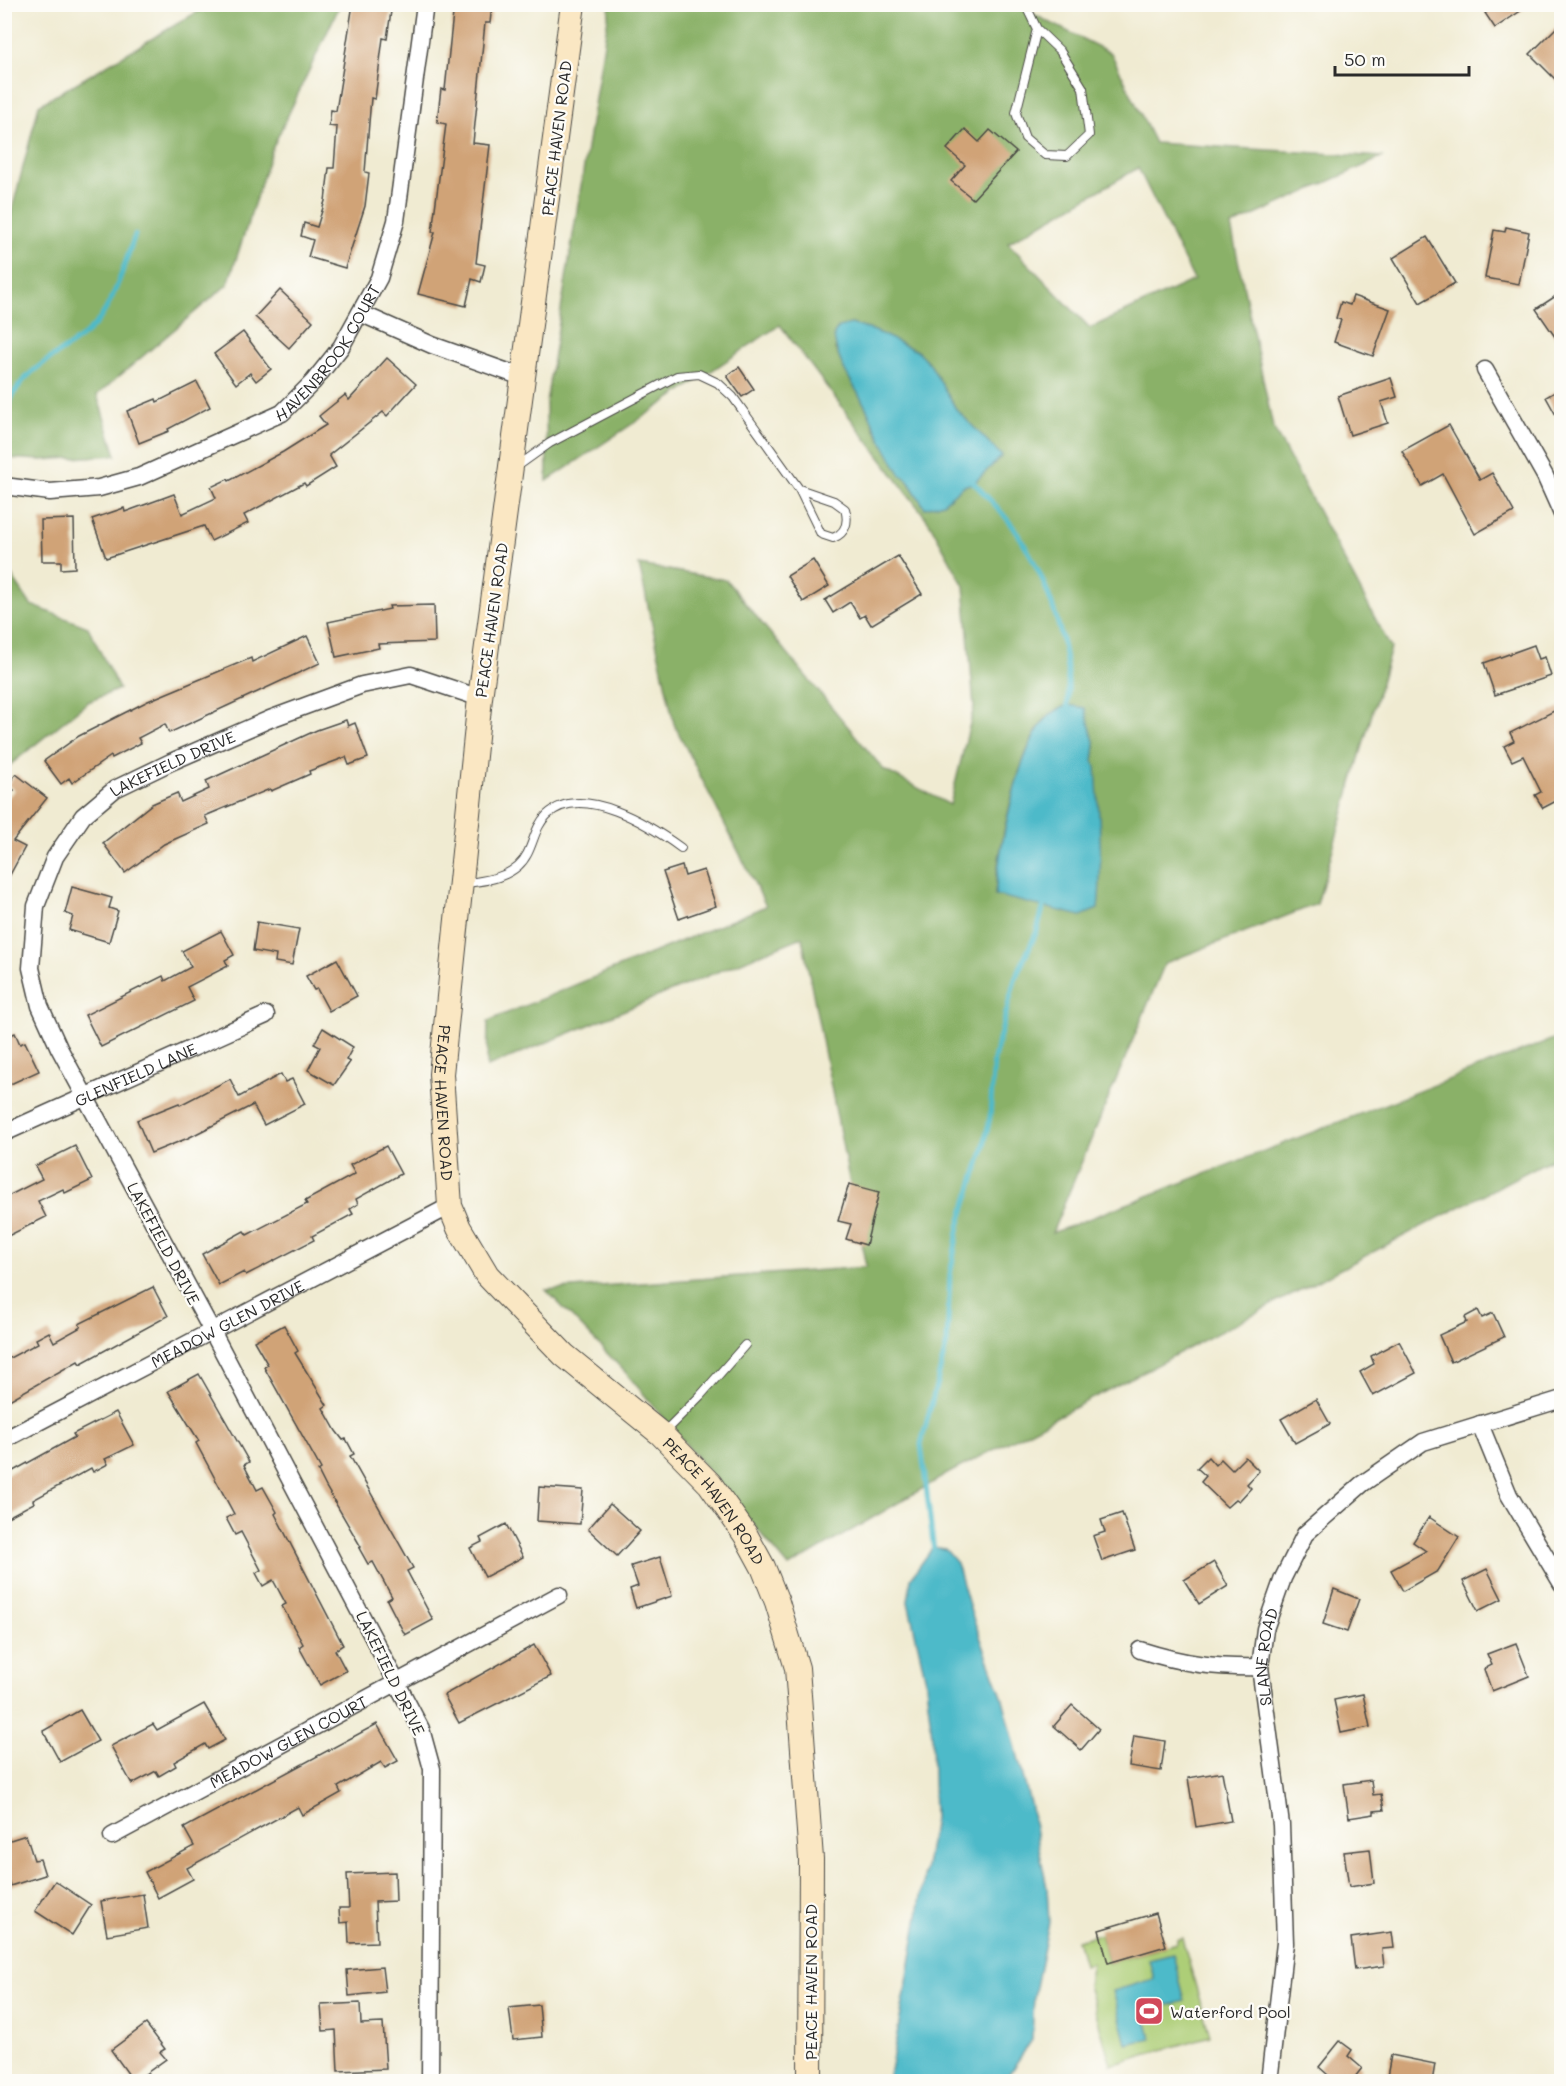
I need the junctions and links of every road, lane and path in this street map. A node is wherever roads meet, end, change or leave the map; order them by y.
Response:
1 (425, 4) edge
2 (573, 4) edge
3 (1025, 4) edge
4 (1037, 29) junction
5 (360, 313) junction
6 (1485, 370) dead end
7 (525, 378) junction
8 (513, 470) junction
9 (4, 486) edge
10 (799, 489) junction
11 (1562, 514) edge
12 (480, 698) junction
13 (681, 848) dead end
14 (461, 884) junction
15 (266, 1015) dead end
16 (86, 1097) junction
17 (4, 1132) edge
18 (450, 1206) junction
19 (212, 1331) junction
20 (745, 1345) dead end
21 (1562, 1399) edge
22 (1480, 1424) junction
23 (661, 1434) junction
24 (4, 1440) edge
25 (1562, 1584) edge
26 (559, 1595) dead end
27 (1140, 1650) dead end
28 (1260, 1667) junction
29 (398, 1683) junction
30 (112, 1836) dead end
31 (430, 2082) edge
32 (810, 2082) edge
33 (1269, 2082) edge

1 - 5 street, HAVENBROOK COURT
2 - 7 main road, PEACE HAVEN ROAD
3 - 4 lane
4 - 4 lane
5 - 7 street
5 - 9 street, HAVENBROOK COURT
6 - 11 street
7 - 8 main road, PEACE HAVEN ROAD
8 - 10 lane
8 - 12 main road, PEACE HAVEN ROAD
10 - 10 lane
12 - 14 main road, PEACE HAVEN ROAD
12 - 16 street, LAKEFIELD DRIVE
13 - 14 lane
14 - 18 main road, PEACE HAVEN ROAD
15 - 16 street, GLENFIELD LANE
16 - 17 street, GLENFIELD LANE
16 - 19 street, LAKEFIELD DRIVE
18 - 19 street, MEADOW GLEN DRIVE
18 - 23 main road, PEACE HAVEN ROAD
19 - 24 street, MEADOW GLEN DRIVE
19 - 29 street, LAKEFIELD DRIVE
20 - 23 lane
21 - 22 street, SLANE ROAD
22 - 25 street
22 - 28 street, SLANE ROAD
23 - 32 main road, PEACE HAVEN ROAD
26 - 29 street, MEADOW GLEN COURT
27 - 28 street
28 - 33 street, SLANE ROAD
29 - 30 street, MEADOW GLEN COURT
29 - 31 street, LAKEFIELD DRIVE

